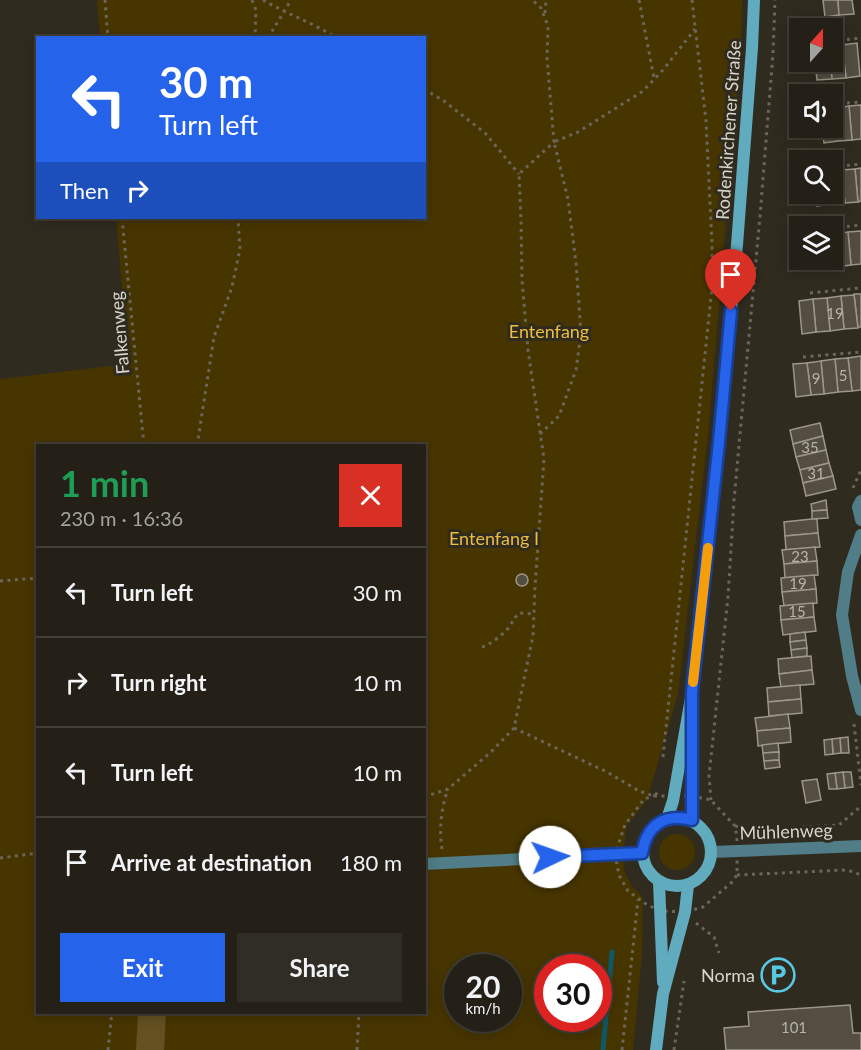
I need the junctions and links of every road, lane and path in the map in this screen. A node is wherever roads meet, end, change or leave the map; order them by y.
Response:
1 (105, 0) edge
2 (252, 0) edge
3 (263, 0) edge
4 (291, 0) edge
5 (532, 0) edge
6 (546, 0) edge
7 (639, 0) edge
8 (692, 0) edge
9 (754, 0) edge
10 (775, 0) edge
11 (283, 12) junction
12 (545, 16) junction
13 (696, 29) junction
14 (108, 36) edge
15 (255, 36) edge
16 (269, 36) edge
17 (334, 36) edge
18 (861, 38) edge
19 (843, 40) edge
20 (654, 79) junction
21 (426, 90) edge
22 (861, 102) edge
23 (843, 103) edge
24 (554, 141) junction
25 (861, 164) edge
26 (843, 166) edge
27 (519, 174) junction
28 (122, 219) edge
29 (238, 219) edge
30 (861, 225) edge
31 (843, 227) edge
32 (861, 288) edge
33 (810, 293) dead end
34 (861, 352) edge
35 (803, 357) dead end
36 (540, 434) junction
37 (144, 444) edge
38 (197, 444) edge
39 (861, 501) edge
40 (861, 520) edge
41 (861, 534) edge
42 (36, 578) edge
43 (0, 582) edge
44 (534, 614) junction
45 (482, 647) dead end
46 (692, 692) junction
47 (861, 710) edge
48 (514, 728) junction
49 (663, 766) dead end
50 (448, 789) junction
51 (660, 789) dead end
52 (426, 796) edge
53 (861, 806) edge
54 (667, 819) junction
55 (692, 820) junction
56 (861, 846) edge
57 (712, 852) junction
58 (36, 853) edge
59 (642, 853) junction
60 (0, 858) edge
61 (443, 863) junction
62 (426, 864) edge
63 (861, 876) edge
64 (659, 882) junction
65 (688, 885) junction
66 (639, 899) dead end
67 (699, 914) dead end
68 (693, 928) dead end
69 (719, 953) dead end
70 (685, 975) dead end
71 (663, 994) junction
72 (112, 1014) edge
73 (359, 1014) edge
74 (108, 1050) edge
75 (357, 1050) edge
76 (622, 1050) edge
77 (656, 1050) edge
78 (674, 1050) edge

1 - 14 path
2 - 15 path
3 - 11 path
4 - 11 path
5 - 12 path
6 - 12 path
7 - 20 path
8 - 13 path
9 - 46 main road, Rodenkirchener Straße
10 - 53 path
11 - 16 path
11 - 17 path
12 - 24 path
13 - 20 path
13 - 49 path
18 - 19 path
20 - 24 path
21 - 27 path
22 - 23 path
24 - 27 path
24 - 36 path
25 - 26 path
27 - 36 path
28 - 37 path, Falkenweg
29 - 38 path
30 - 31 path
32 - 33 path
34 - 35 path
36 - 44 path
39 - 40 street
41 - 47 street
42 - 43 path
44 - 45 path
44 - 48 path
46 - 54 main road, Rodenkirchener Straße
46 - 55 main road, Rodenkirchener Straße
48 - 50 path
48 - 51 path
50 - 52 path
50 - 61 path
54 - 55 main road
54 - 59 main road
55 - 57 main road
56 - 57 street, Mühlenweg
57 - 65 main road
58 - 60 path
59 - 61 street
59 - 64 main road
61 - 62 street
63 - 67 path
64 - 65 main road
64 - 71 main road
65 - 71 main road
66 - 76 path
68 - 69 path
70 - 78 path
71 - 77 main road
72 - 74 path
73 - 75 path

